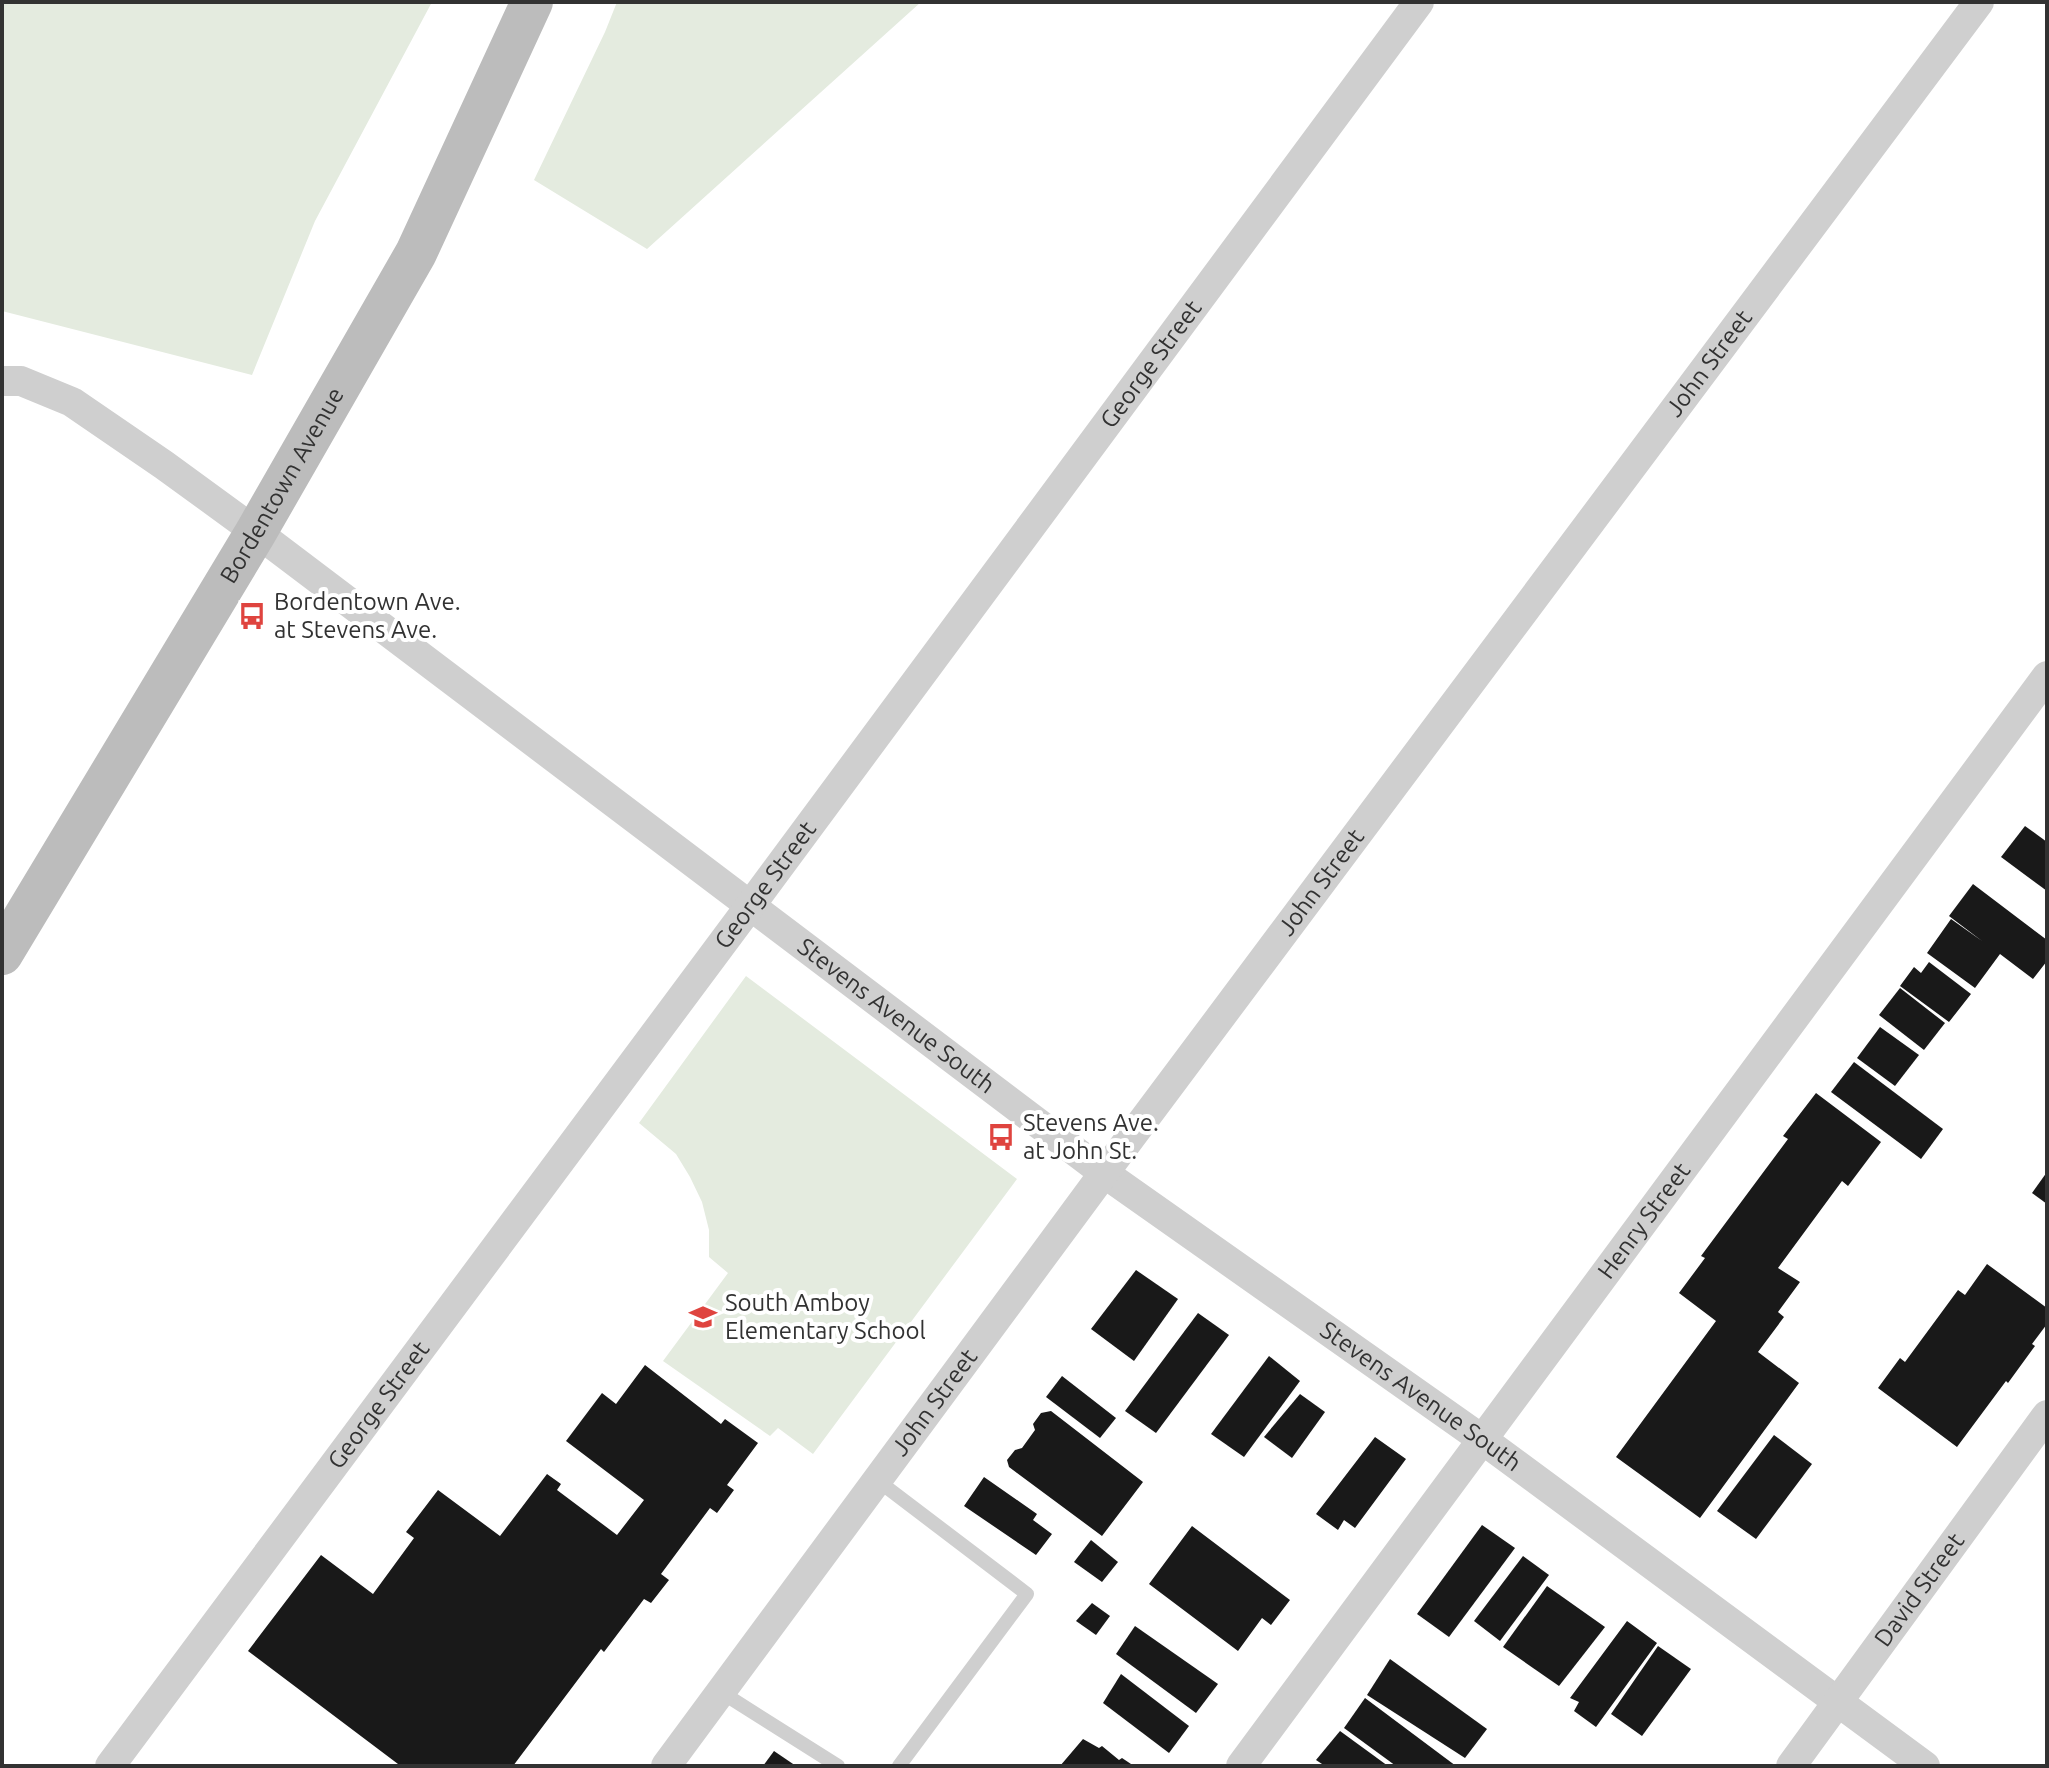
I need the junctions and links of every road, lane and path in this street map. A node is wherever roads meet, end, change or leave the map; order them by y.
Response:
1 (532, 2) edge
2 (1419, 2) edge
3 (1979, 2) edge
4 (12, 381) edge
5 (256, 532) junction
6 (2047, 676) edge
7 (750, 906) junction
8 (2, 954) edge
9 (1104, 1173) junction
10 (2047, 1415) edge
11 (1483, 1440) junction
12 (877, 1480) junction
13 (721, 1692) junction
14 (1839, 1702) junction
15 (110, 1766) edge
16 (666, 1766) edge
17 (838, 1766) edge
18 (899, 1766) edge
19 (1241, 1766) edge
20 (1791, 1766) edge
21 (1925, 1766) edge

1 - 5 street, Bordentown Avenue
2 - 7 street, George Street
3 - 9 street, John Street
4 - 5 street, Stevens Avenue South
5 - 7 street, Stevens Avenue South
5 - 8 street, Bordentown Avenue
6 - 11 street, Henry Street
7 - 9 street, Stevens Avenue South
7 - 15 street, George Street
9 - 11 street, Stevens Avenue South
9 - 12 street, John Street
10 - 14 street, David Street
11 - 14 street, Stevens Avenue South
11 - 19 street, Henry Street
12 - 13 street, John Street
12 - 18 lane
13 - 16 street, John Street
13 - 17 lane
14 - 20 street, David Street
14 - 21 street, Stevens Avenue South

